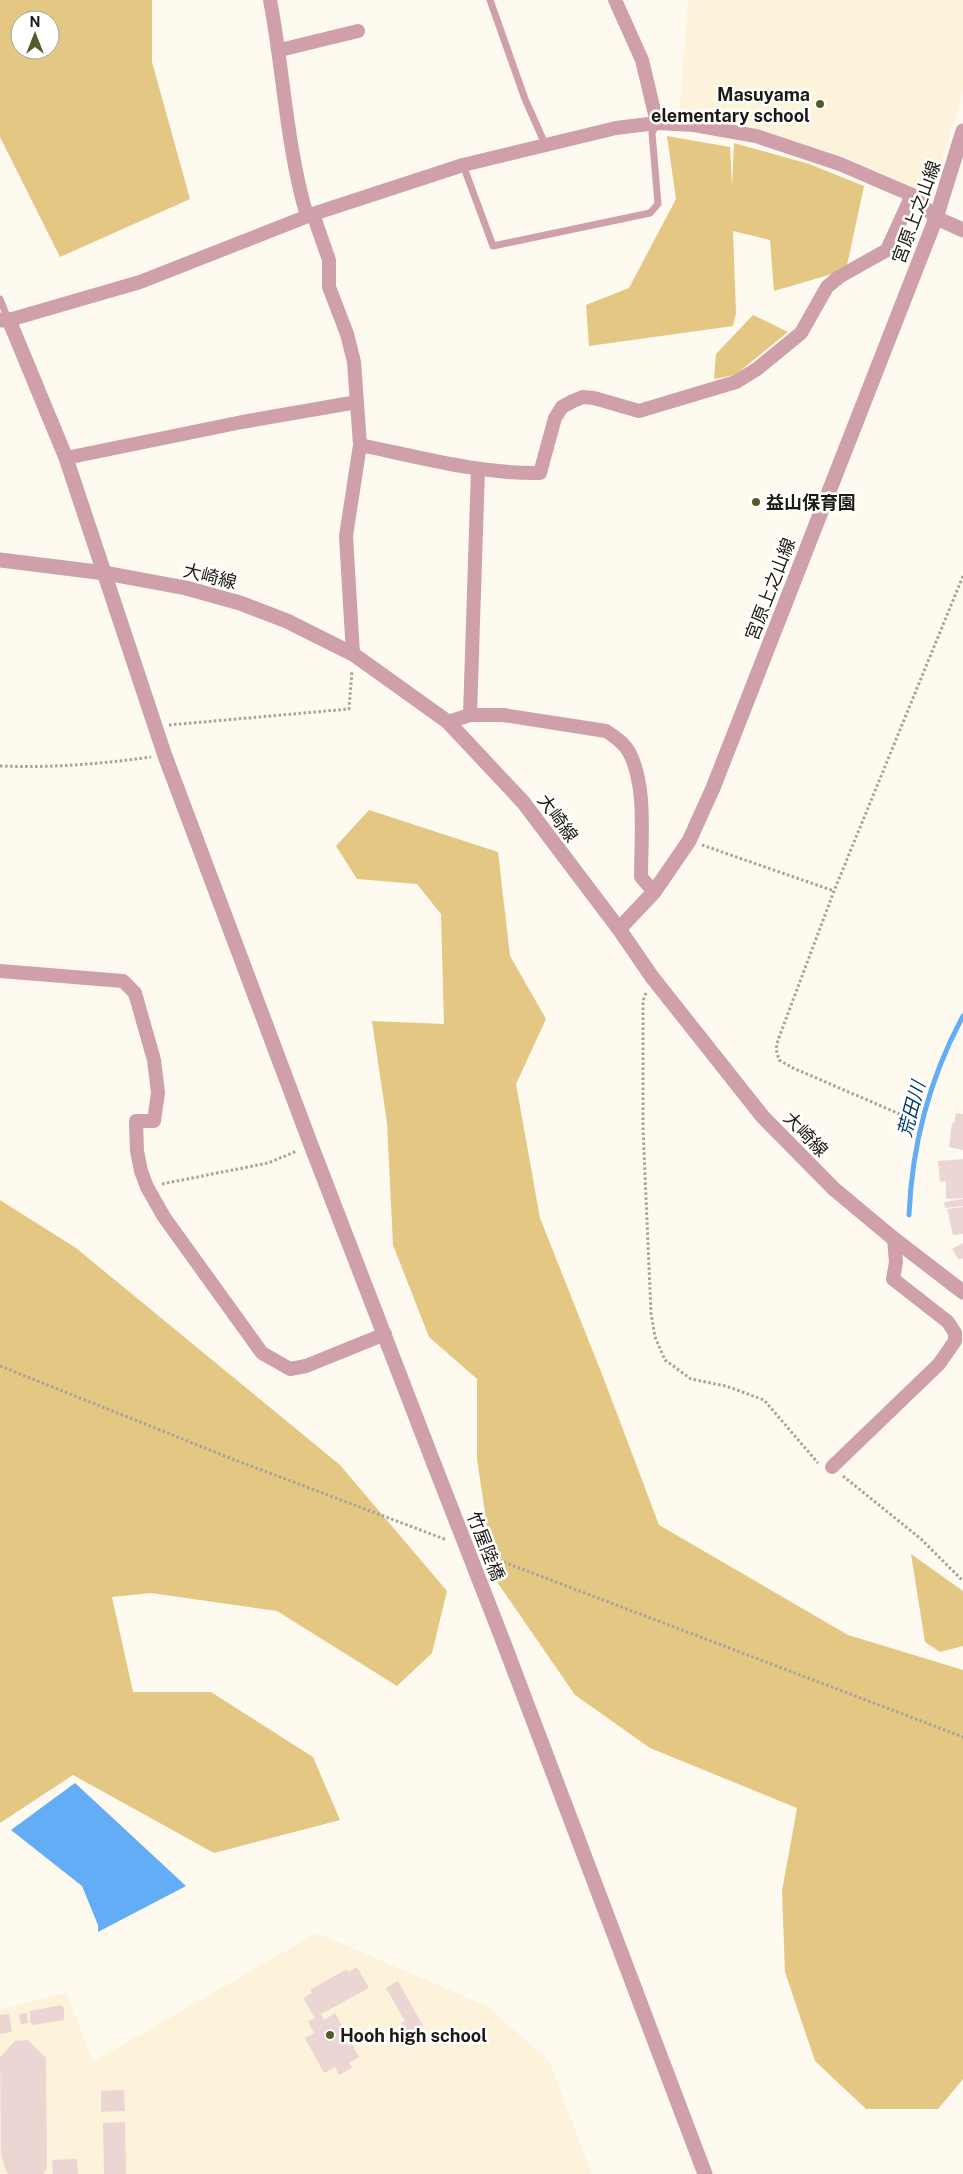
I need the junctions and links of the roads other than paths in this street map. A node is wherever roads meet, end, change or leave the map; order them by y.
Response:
1 (270, 0) edge
2 (490, 0) edge
3 (615, 0) edge
4 (358, 31) dead end
5 (280, 50) junction
6 (657, 123) junction
7 (963, 131) edge
8 (546, 144) junction
9 (463, 165) junction
10 (912, 195) junction
11 (310, 215) junction
12 (936, 218) junction
13 (963, 230) edge
14 (0, 299) edge
15 (4, 320) edge
16 (357, 402) junction
17 (360, 444) junction
18 (66, 458) junction
19 (478, 470) junction
20 (0, 560) edge
21 (105, 573) junction
22 (353, 654) junction
23 (470, 715) junction
24 (448, 722) junction
25 (654, 892) junction
26 (619, 929) junction
27 (0, 971) edge
28 (894, 1239) junction
29 (963, 1292) edge
30 (385, 1334) junction
31 (832, 1467) road end
32 (705, 2174) edge

1 - 5 street
2 - 8 lane
3 - 6 street
4 - 5 street
5 - 11 street
6 - 8 street
6 - 9 lane
6 - 10 street
7 - 12 street, 宮原上之山線
8 - 9 street
9 - 11 street
10 - 12 street
10 - 19 street
11 - 15 street
11 - 16 street
12 - 13 street
12 - 25 street, 宮原上之山線
14 - 15 lane
15 - 18 street, 竹屋陸橋
16 - 17 street
16 - 18 street
17 - 19 street
17 - 22 street
18 - 21 street, 竹屋陸橋
19 - 23 street
20 - 21 street, 大崎線
21 - 22 street, 大崎線
21 - 30 street, 竹屋陸橋
22 - 24 street, 大崎線
23 - 24 street
23 - 25 street
24 - 26 street, 大崎線
25 - 26 street, 宮原上之山線
26 - 28 street, 大崎線
27 - 30 street
28 - 29 street, 大崎線
28 - 31 street
30 - 32 street, 竹屋陸橋, bridge

